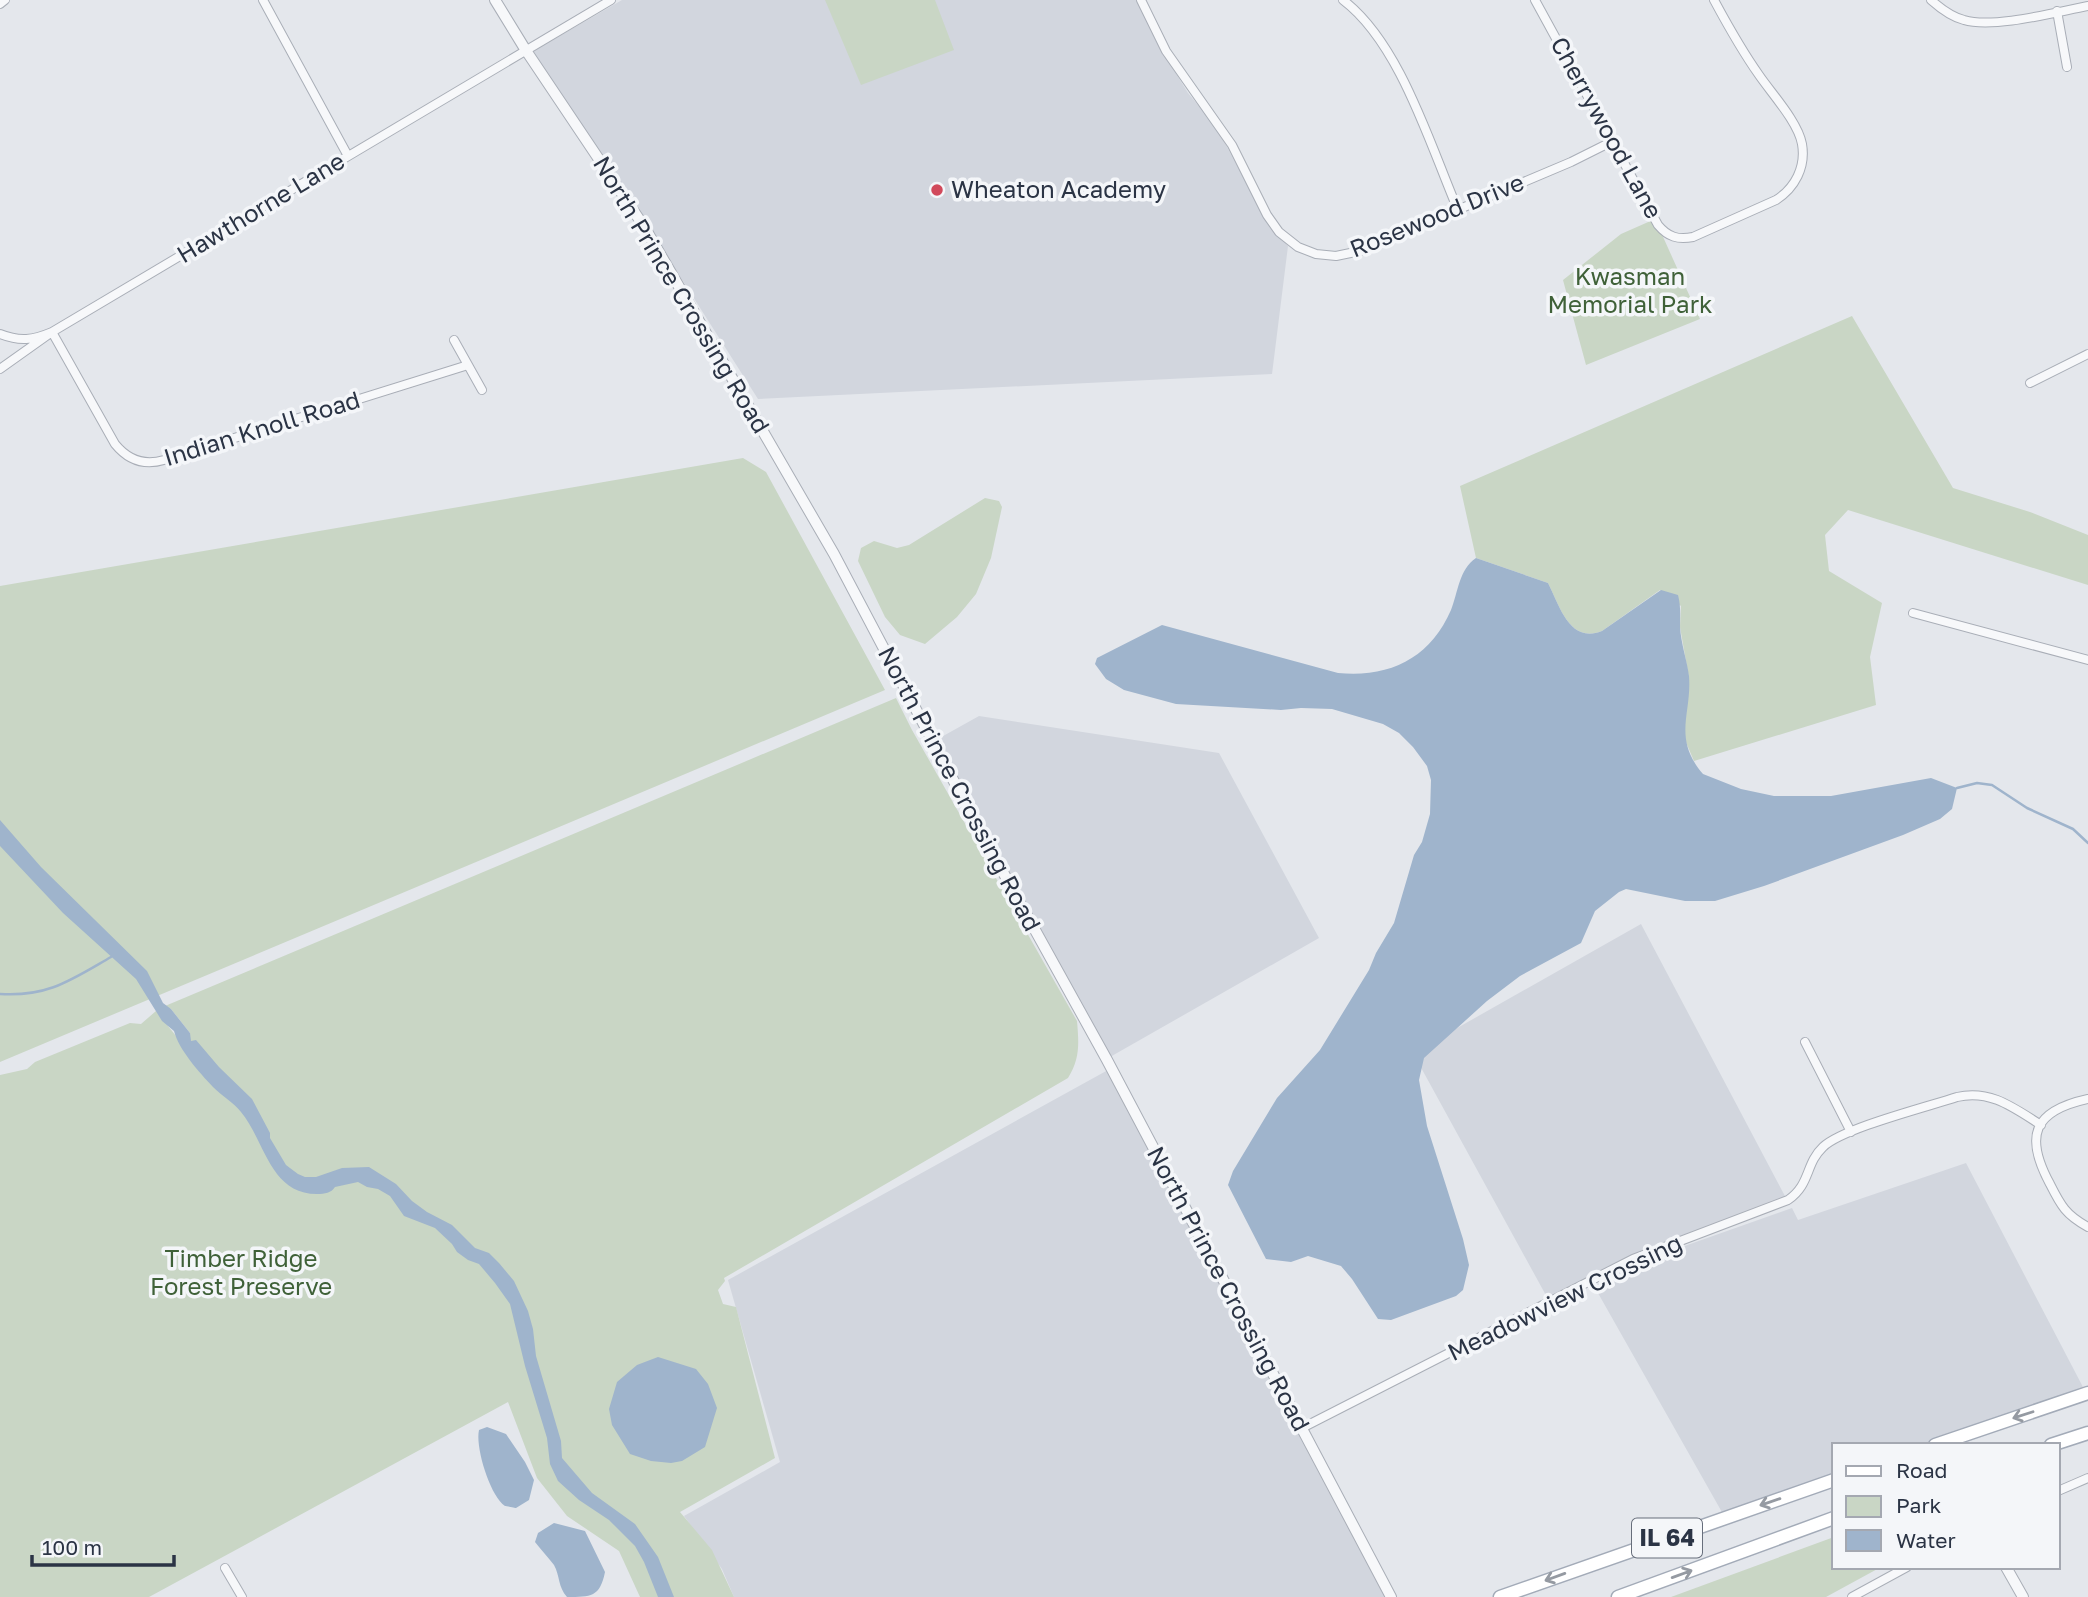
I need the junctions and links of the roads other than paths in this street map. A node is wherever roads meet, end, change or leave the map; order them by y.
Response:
1 (5, 0) edge
2 (263, 0) edge
3 (495, 0) edge
4 (611, 0) edge
5 (1141, 0) edge
6 (1535, 0) edge
7 (1714, 0) edge
8 (1931, 0) edge
9 (1347, 1) edge
10 (0, 4) edge
11 (2088, 6) edge
12 (2057, 11) junction
13 (525, 49) junction
14 (2067, 67) dead end
15 (1613, 141) junction
16 (348, 156) junction
17 (1458, 210) junction
18 (52, 332) junction
19 (0, 334) edge
20 (454, 340) dead end
21 (2088, 354) edge
22 (468, 365) junction
23 (0, 369) edge
24 (2031, 383) dead end
25 (482, 390) dead end
26 (1913, 613) dead end
27 (2088, 660) edge
28 (1805, 1042) dead end
29 (2088, 1099) edge
30 (2041, 1125) junction
31 (1851, 1132) junction
32 (2088, 1227) edge
33 (2088, 1393) edge
34 (1302, 1428) junction
35 (2088, 1433) edge
36 (1945, 1443) edge
37 (2057, 1443) edge
38 (2088, 1478) edge
39 (1832, 1481) edge
40 (2060, 1490) edge
41 (1832, 1519) edge
42 (225, 1568) dead end
43 (1903, 1569) edge
44 (2007, 1569) edge
45 (242, 1597) edge
46 (1391, 1597) edge
47 (1500, 1597) edge
48 (1618, 1597) edge
49 (1852, 1597) edge
50 (2022, 1597) edge

1 - 10 street
2 - 16 street
3 - 13 street, North Prince Crossing Road
4 - 13 street, Hawthorne Lane
5 - 17 street, Rosewood Drive
6 - 15 street, Cherrywood Lane
7 - 15 street, Cherrywood Lane
8 - 12 street
9 - 17 street
11 - 12 street
12 - 14 street
13 - 16 street, Hawthorne Lane
13 - 34 street, North Prince Crossing Road
15 - 17 street, Rosewood Drive
16 - 18 street, Hawthorne Lane
18 - 19 street
18 - 22 street, Indian Knoll Road
18 - 23 street, Hawthorne Lane
20 - 22 street
21 - 24 street
22 - 25 street
26 - 27 street
28 - 31 street
29 - 30 street
30 - 31 street, Meadowview Crossing
30 - 32 street
31 - 34 street, Meadowview Crossing
33 -> 36 main road
34 - 46 street, North Prince Crossing Road
35 - 37 main road
38 - 40 street
39 -> 47 main road, IL 64
48 -> 41 main road, IL 64
42 - 45 street
43 - 49 street
44 - 50 street

